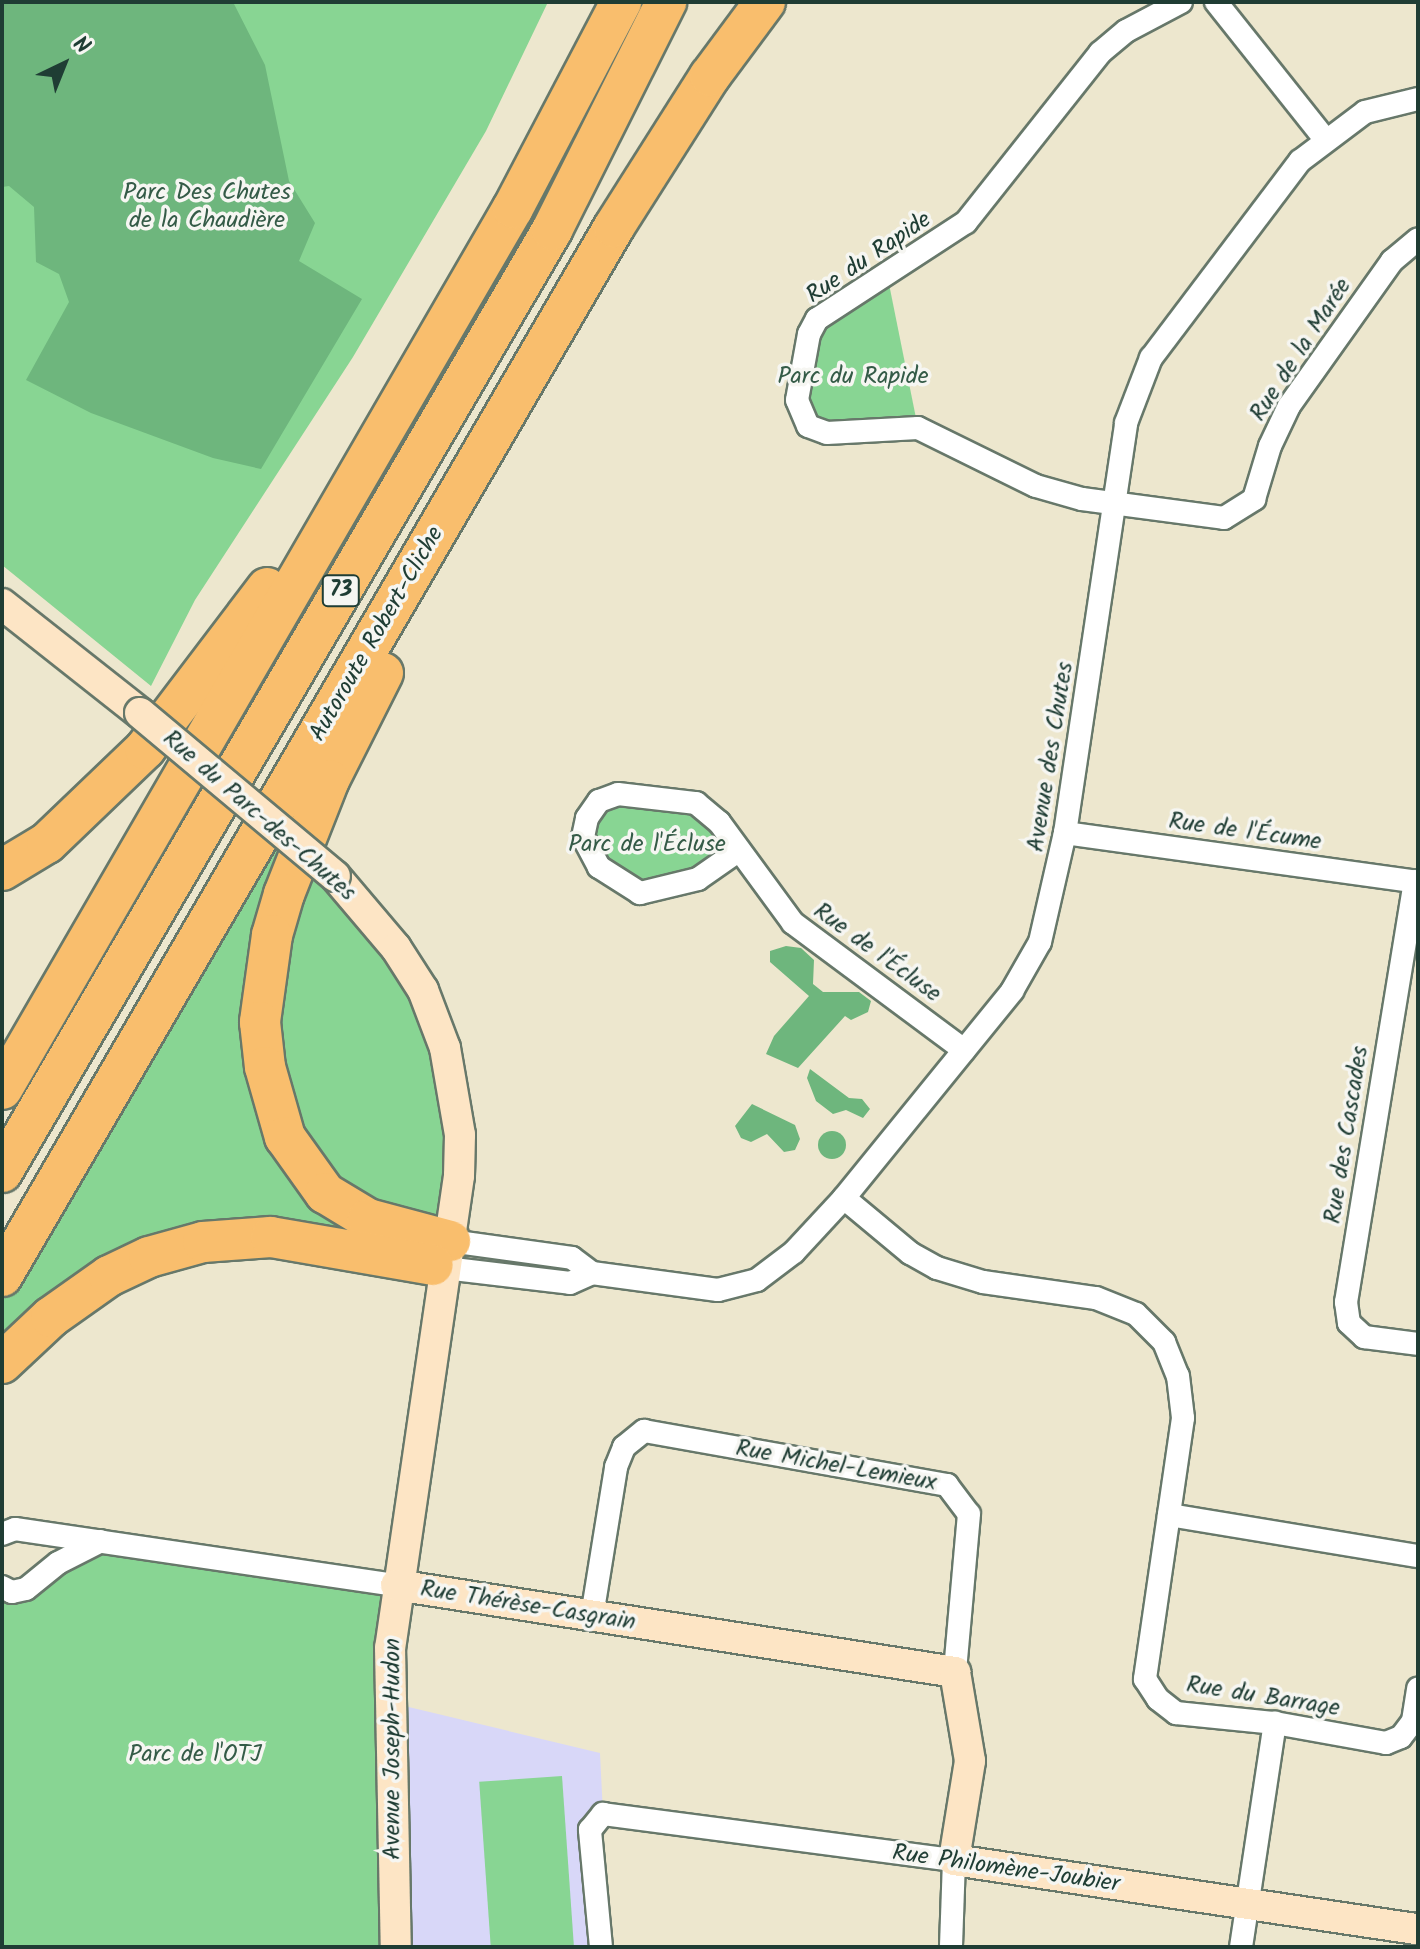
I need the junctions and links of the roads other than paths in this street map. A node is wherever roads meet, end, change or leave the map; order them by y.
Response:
1 (607, 2) edge
2 (621, 2) edge
3 (666, 2) edge
4 (765, 2) edge
5 (1181, 2) edge
6 (1216, 2) edge
7 (584, 66) junction
8 (1418, 99) edge
9 (1325, 139) junction
10 (1418, 239) edge
11 (497, 428) junction
12 (380, 439) junction
13 (1111, 505) junction
14 (2, 604) edge
15 (1065, 833) junction
16 (738, 851) junction
17 (2, 870) edge
18 (1416, 882) edge
19 (964, 1050) junction
20 (2, 1089) edge
21 (2, 1172) edge
22 (844, 1198) junction
23 (448, 1255) junction
24 (2, 1276) edge
25 (1418, 1344) edge
26 (2, 1363) edge
27 (1169, 1515) junction
28 (2, 1534) edge
29 (101, 1541) junction
30 (1418, 1556) edge
31 (396, 1585) junction
32 (2, 1587) edge
33 (592, 1616) junction
34 (955, 1672) junction
35 (1418, 1688) edge
36 (1275, 1723) junction
37 (954, 1860) junction
38 (1248, 1905) junction
39 (1418, 1929) edge
40 (396, 1947) edge
41 (601, 1947) edge
42 (951, 1947) edge
43 (1241, 1947) edge

1 - 7 highway
2 - 7 highway
3 - 21 highway, 73
4 - 11 highway, Autoroute Robert-Cliche / 73
5 - 13 street, Rue du Rapide
6 - 9 street
7 - 12 highway
8 - 9 street, Avenue des Chutes
9 - 13 street, Avenue des Chutes
10 - 13 street, Rue de la Marée
11 - 23 highway
11 - 24 highway, Autoroute Robert-Cliche / 73
12 - 17 highway
12 - 20 highway
13 - 15 street, Avenue des Chutes
14 - 23 street, Rue du Parc-des-Chutes, bridge
15 - 18 street, Rue de l'Écume
15 - 19 street, Avenue des Chutes
16 - 16 street, Rue de l'Écluse
16 - 19 street, Rue de l'Écluse
18 - 25 street, Rue des Cascades
19 - 22 street, Avenue des Chutes
22 - 23 street, Avenue des Chutes
22 - 27 street, Rue du Barrage
23 - 26 highway
23 - 31 street, Avenue Joseph-Hudon
27 - 30 street
27 - 36 street, Rue du Barrage
28 - 29 street, Rue Thérèse-Casgrain
29 - 31 street, Rue Thérèse-Casgrain
29 - 32 street
31 - 33 street, Rue Thérèse-Casgrain
31 - 40 street, Avenue Joseph-Hudon
33 - 34 street, Rue Thérèse-Casgrain
33 - 34 street, Rue Michel-Lemieux
34 - 37 street, Rue Michel-Lemieux
35 - 36 street, Rue du Barrage
36 - 38 street
37 - 38 street, Rue Philomène-Joubier
37 - 41 street, Rue Philomène-Joubier
37 - 42 street, Rue Michel-Lemieux
38 - 39 street, Rue Philomène-Joubier
38 - 43 street

